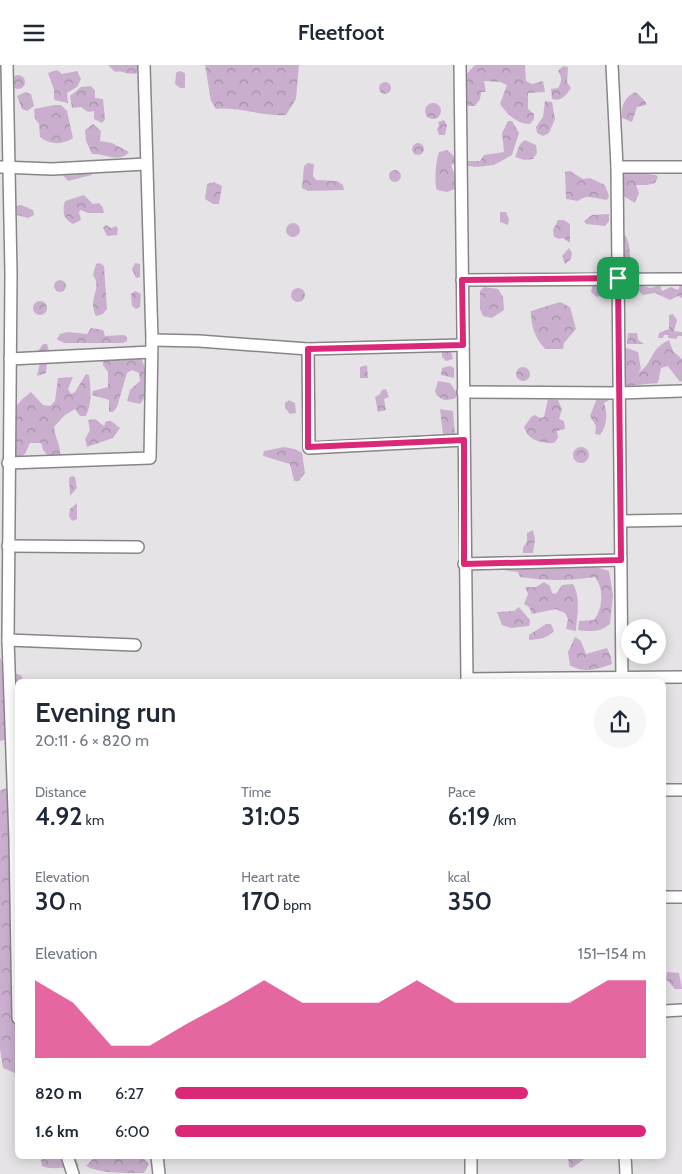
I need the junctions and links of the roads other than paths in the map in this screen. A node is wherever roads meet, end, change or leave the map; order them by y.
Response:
1 (7, 65) edge
2 (144, 65) edge
3 (460, 65) edge
4 (612, 65) edge
5 (146, 164) junction
6 (4, 167) edge
7 (617, 167) junction
8 (682, 167) edge
9 (6, 274) edge
10 (618, 278) junction
11 (682, 279) edge
12 (462, 280) junction
13 (463, 345) junction
14 (152, 346) junction
15 (308, 349) junction
16 (10, 359) junction
17 (5, 383) edge
18 (682, 391) edge
19 (463, 392) junction
20 (618, 393) junction
21 (464, 440) junction
22 (8, 463) junction
23 (4, 493) edge
24 (682, 520) edge
25 (621, 521) junction
26 (8, 546) junction
27 (138, 547) dead end
28 (621, 560) junction
29 (464, 564) junction
30 (4, 612) edge
31 (8, 640) junction
32 (135, 645) dead end
33 (682, 677) edge
34 (467, 679) edge
35 (622, 679) edge
36 (15, 734) edge
37 (666, 790) edge
38 (682, 790) edge
39 (666, 897) edge
40 (682, 897) edge
41 (682, 1010) edge
42 (666, 1011) edge
43 (68, 1159) edge
44 (157, 1159) edge
45 (471, 1159) edge
46 (625, 1159) edge
47 (73, 1174) edge
48 (159, 1174) edge
49 (471, 1174) edge
50 (626, 1174) edge

1 - 6 street
2 - 5 street
3 - 12 street
4 - 7 street
5 - 6 street
5 - 14 street
6 - 9 street
7 - 8 street
7 - 10 street
9 - 16 street
10 - 11 street
10 - 12 street
10 - 20 street
12 - 13 street
13 - 15 street
13 - 19 street
14 - 15 street
14 - 16 street
14 - 22 street
15 - 21 street
16 - 17 street
17 - 22 street
18 - 20 street
19 - 20 street
19 - 21 street
20 - 25 street
21 - 29 street
22 - 23 street
23 - 26 street
24 - 25 street
25 - 28 street
26 - 27 street
26 - 30 street
28 - 29 street
28 - 35 street
29 - 34 street
30 - 31 street
31 - 32 street
31 - 36 street
33 - 35 street
37 - 38 street
39 - 40 street
41 - 42 street
43 - 47 street
44 - 48 street
45 - 49 street
46 - 50 street

